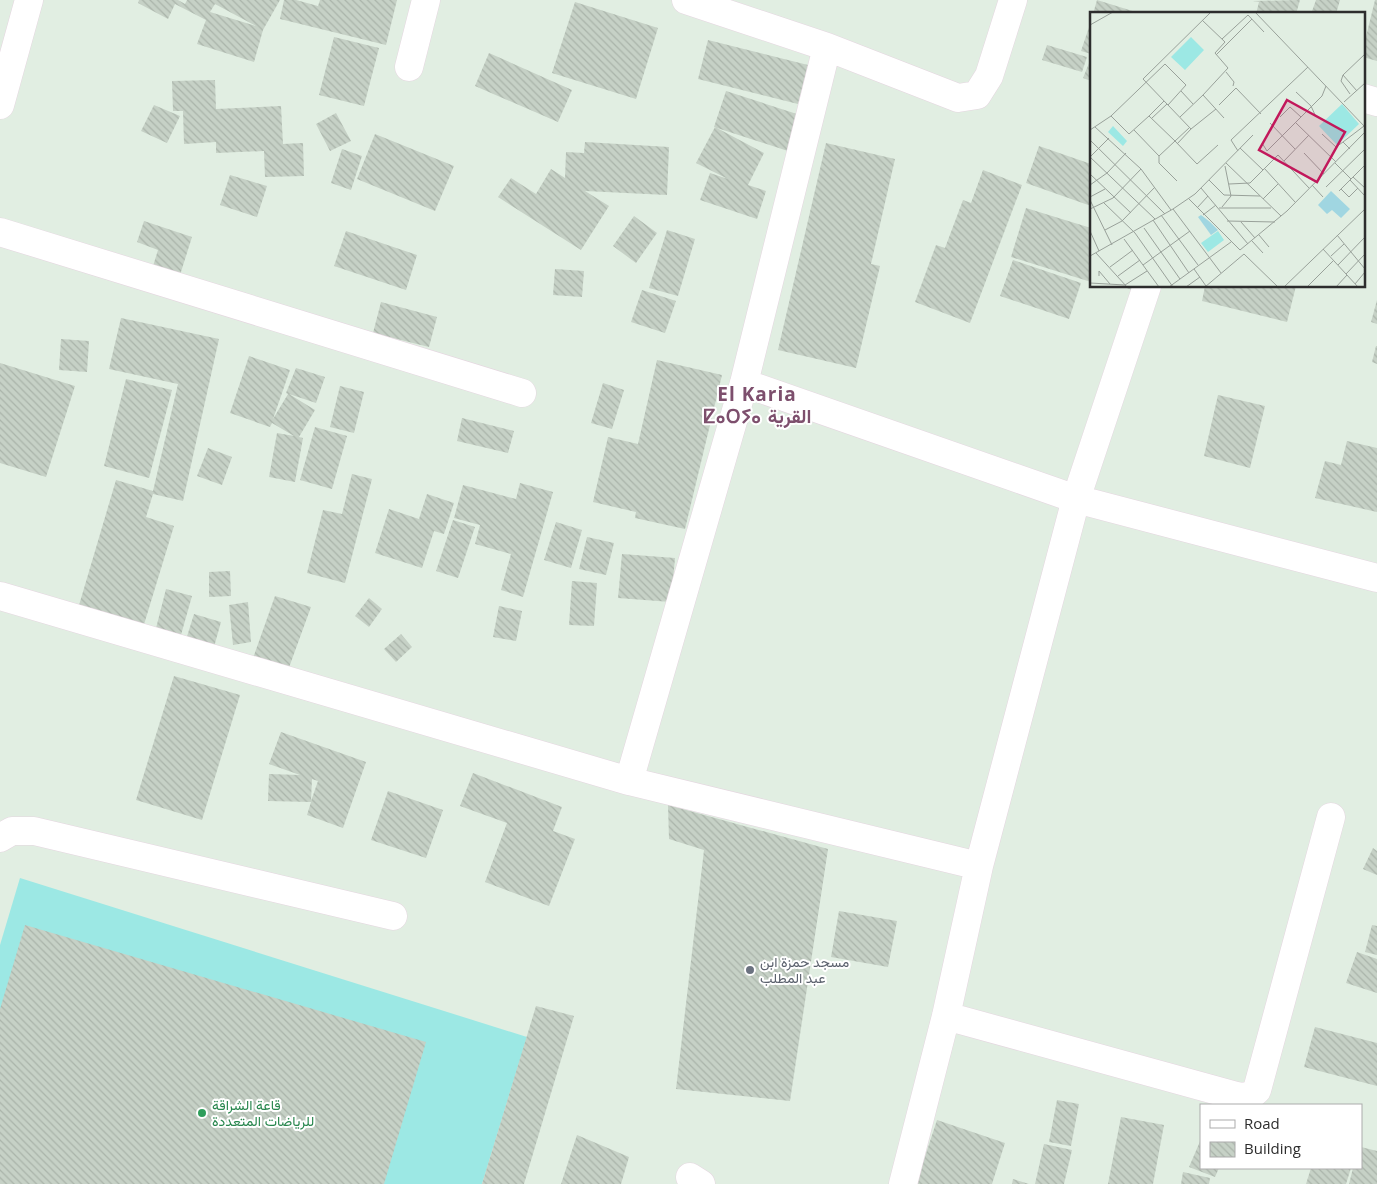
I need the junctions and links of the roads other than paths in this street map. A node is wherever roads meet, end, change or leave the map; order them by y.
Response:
1 (30, 0) edge
2 (426, 0) edge
3 (686, 0) edge
4 (1013, 0) edge
5 (827, 47) junction
6 (409, 67) dead end
7 (4, 75) edge
8 (1364, 98) edge
9 (1377, 102) edge
10 (0, 105) edge
11 (0, 232) edge
12 (1146, 288) edge
13 (744, 383) junction
14 (522, 393) dead end
15 (1076, 499) junction
16 (1377, 578) edge
17 (0, 596) edge
18 (629, 781) junction
19 (1331, 817) dead end
20 (0, 838) edge
21 (979, 866) junction
22 (393, 916) dead end
23 (946, 1016) junction
24 (903, 1184) edge

1 - 7 street
2 - 6 street
3 - 5 street
4 - 5 street
5 - 13 street
7 - 10 street
8 - 9 street
11 - 14 street
12 - 15 street
13 - 15 street
13 - 18 street
15 - 16 street
15 - 21 street
17 - 18 street
18 - 21 street
19 - 23 street
20 - 22 street
21 - 23 street
23 - 24 street

